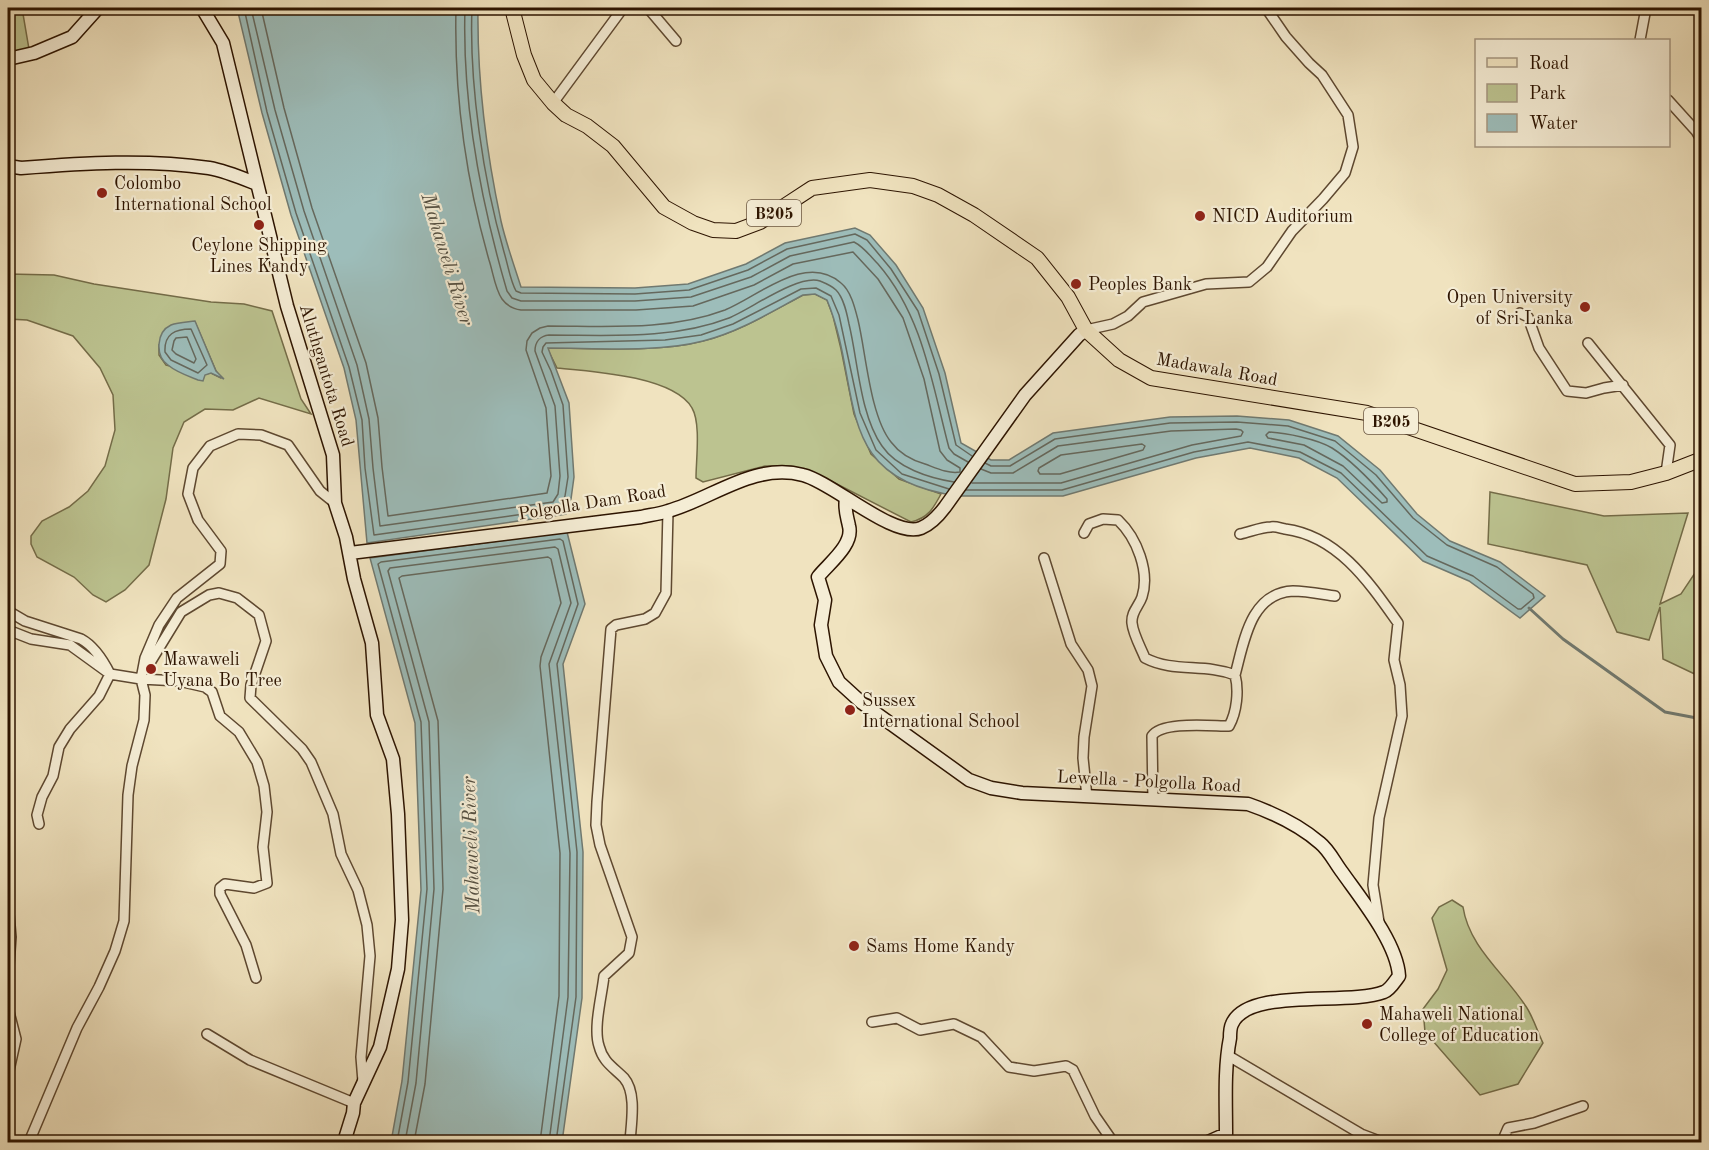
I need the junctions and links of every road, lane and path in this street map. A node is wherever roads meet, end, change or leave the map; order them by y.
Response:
1 (98, 8) edge
2 (202, 8) edge
3 (512, 8) edge
4 (623, 8) edge
5 (648, 8) edge
6 (1266, 8) edge
7 (1646, 8) edge
8 (1640, 39) edge
9 (676, 41) dead end
10 (8, 59) edge
11 (1670, 102) edge
12 (553, 103) junction
13 (1701, 141) edge
14 (8, 166) edge
15 (257, 183) junction
16 (1520, 313) dead end
17 (1086, 330) junction
18 (1588, 343) dead end
19 (1623, 386) junction
20 (1701, 459) edge
21 (1666, 474) junction
22 (846, 498) junction
23 (335, 503) junction
24 (668, 511) junction
25 (1084, 534) dead end
26 (1240, 534) dead end
27 (350, 553) junction
28 (1044, 558) dead end
29 (1335, 596) dead end
30 (8, 610) edge
31 (8, 630) edge
32 (110, 674) junction
33 (1235, 675) junction
34 (141, 679) junction
35 (1086, 797) junction
36 (1153, 800) junction
37 (39, 824) dead end
38 (8, 903) edge
39 (1379, 926) junction
40 (256, 978) dead end
41 (8, 979) edge
42 (8, 1008) edge
43 (872, 1022) dead end
44 (207, 1034) dead end
45 (1227, 1055) junction
46 (8, 1075) edge
47 (363, 1085) junction
48 (354, 1103) junction
49 (1583, 1106) dead end
50 (1228, 1138) edge
51 (29, 1143) edge
52 (344, 1143) edge
53 (630, 1143) edge
54 (1113, 1143) edge
55 (1208, 1143) edge
56 (1382, 1143) edge
57 (1502, 1143) edge

1 - 10 street
2 - 15 street, Aluthgantota Road
3 - 12 main road, Madawala Road / B205
4 - 12 street
5 - 9 street
6 - 17 street
7 - 8 street
11 - 13 street
12 - 17 main road, Madawala Road / B205
14 - 15 street
15 - 23 street, Aluthgantota Road
16 - 19 street
17 - 21 main road, Madawala Road / B205
17 - 22 street, Polgolla Dam Road
18 - 19 street
19 - 21 street
20 - 21 main road, Madawala Road / B205
22 - 24 street, Polgolla Dam Road
22 - 35 street, Lewella - Polgolla Road
23 - 27 street, Aluthgantota Road
23 - 34 street
24 - 27 street, Polgolla Dam Road
24 - 53 street
25 - 33 street
26 - 39 street
27 - 47 street, Aluthgantota Road
28 - 35 street
29 - 33 street
30 - 32 street
31 - 32 street
32 - 34 street
32 - 37 street
33 - 36 street
34 - 40 street
34 - 47 street
34 - 51 street
35 - 36 street, Lewella - Polgolla Road
36 - 39 street, Lewella - Polgolla Road
38 - 41 street
39 - 45 street, Lewella - Polgolla Road
42 - 46 street
43 - 54 street
44 - 48 street
45 - 50 street, Lewella - Polgolla Road
45 - 56 street
47 - 48 street, Aluthgantota Road
48 - 52 street, Aluthgantota Road
49 - 57 street
50 - 55 street, Lewella - Polgolla Road

